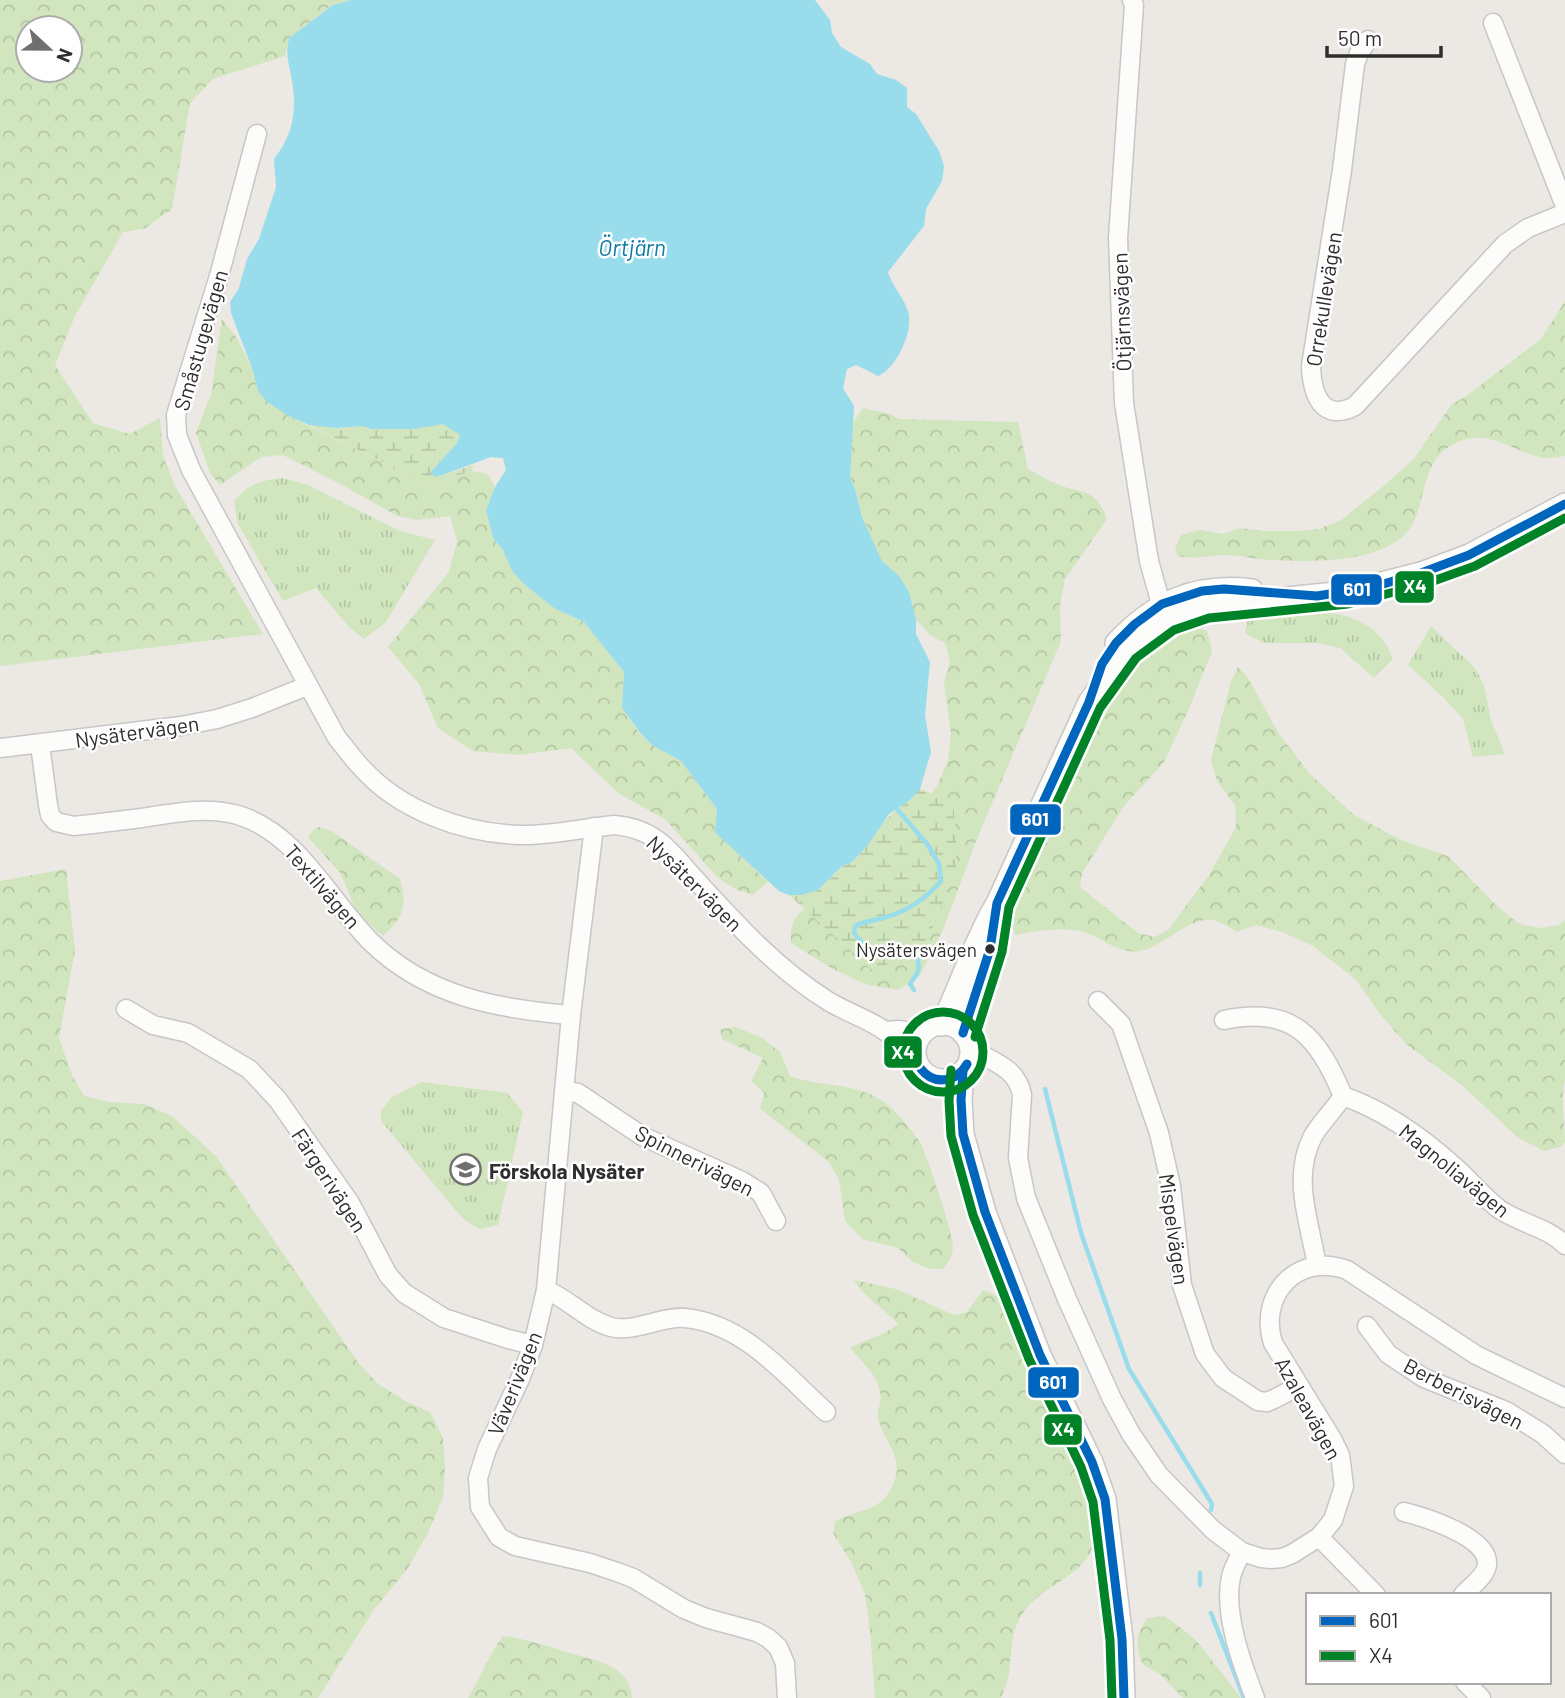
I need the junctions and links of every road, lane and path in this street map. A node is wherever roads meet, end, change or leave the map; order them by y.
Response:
1 (1132, 0) edge
2 (1493, 23) dead end
3 (1368, 40) dead end
4 (257, 134) dead end
5 (1565, 206) edge
6 (1565, 213) edge
7 (1565, 504) edge
8 (1166, 612) junction
9 (307, 686) junction
10 (40, 745) junction
11 (0, 748) edge
12 (594, 827) junction
13 (998, 903) junction
14 (1098, 1001) dead end
15 (126, 1009) dead end
16 (571, 1015) junction
17 (1224, 1020) dead end
18 (926, 1037) junction
19 (966, 1055) junction
20 (935, 1079) junction
21 (566, 1091) junction
22 (1343, 1096) junction
23 (964, 1134) junction
24 (776, 1221) dead end
25 (1565, 1245) edge
26 (1317, 1266) junction
27 (546, 1290) junction
28 (1367, 1326) dead end
29 (533, 1345) junction
30 (1299, 1386) junction
31 (1565, 1398) edge
32 (826, 1412) dead end
33 (1565, 1454) edge
34 (1404, 1512) dead end
35 (1319, 1537) junction
36 (1242, 1552) junction
37 (1374, 1593) edge
38 (1465, 1593) edge
39 (1467, 1684) edge
40 (787, 1698) edge
41 (1124, 1698) edge
42 (1255, 1698) edge
43 (1481, 1698) edge

1 - 8 street, Ötjärnsvägen
2 - 5 street
3 - 6 street, Orrekullevägen
4 - 9 street, Småstugevägen
7 - 8 street
8 - 13 street
9 - 10 street, Nysätervägen
9 - 12 street, Nysätervägen
10 - 11 street, Nysätervägen
10 - 16 street, Textilvägen
12 - 16 street, Väverivägen
12 - 18 street, Nysätervägen
13 - 18 street
13 - 19 street
14 - 30 street, Mispelvägen
15 - 29 street, Färgerivägen
16 - 21 street, Väverivägen
17 - 22 street
18 - 19 street
18 - 20 street
19 - 20 street
19 - 23 street
19 - 36 street, Azaleavägen
20 - 23 street
21 - 24 street, Spinnerivägen
21 - 27 street, Väverivägen
22 - 25 street, Magnoliavägen
22 - 26 street
23 - 41 street
26 - 30 street, Azaleavägen
26 - 31 street
27 - 29 street, Väverivägen
27 - 32 street
28 - 33 street, Berberisvägen
29 - 40 street, Väverivägen
30 - 35 street, Azaleavägen
34 - 38 street
35 - 36 street, Azaleavägen
35 - 37 street
36 - 42 street
39 - 43 street

